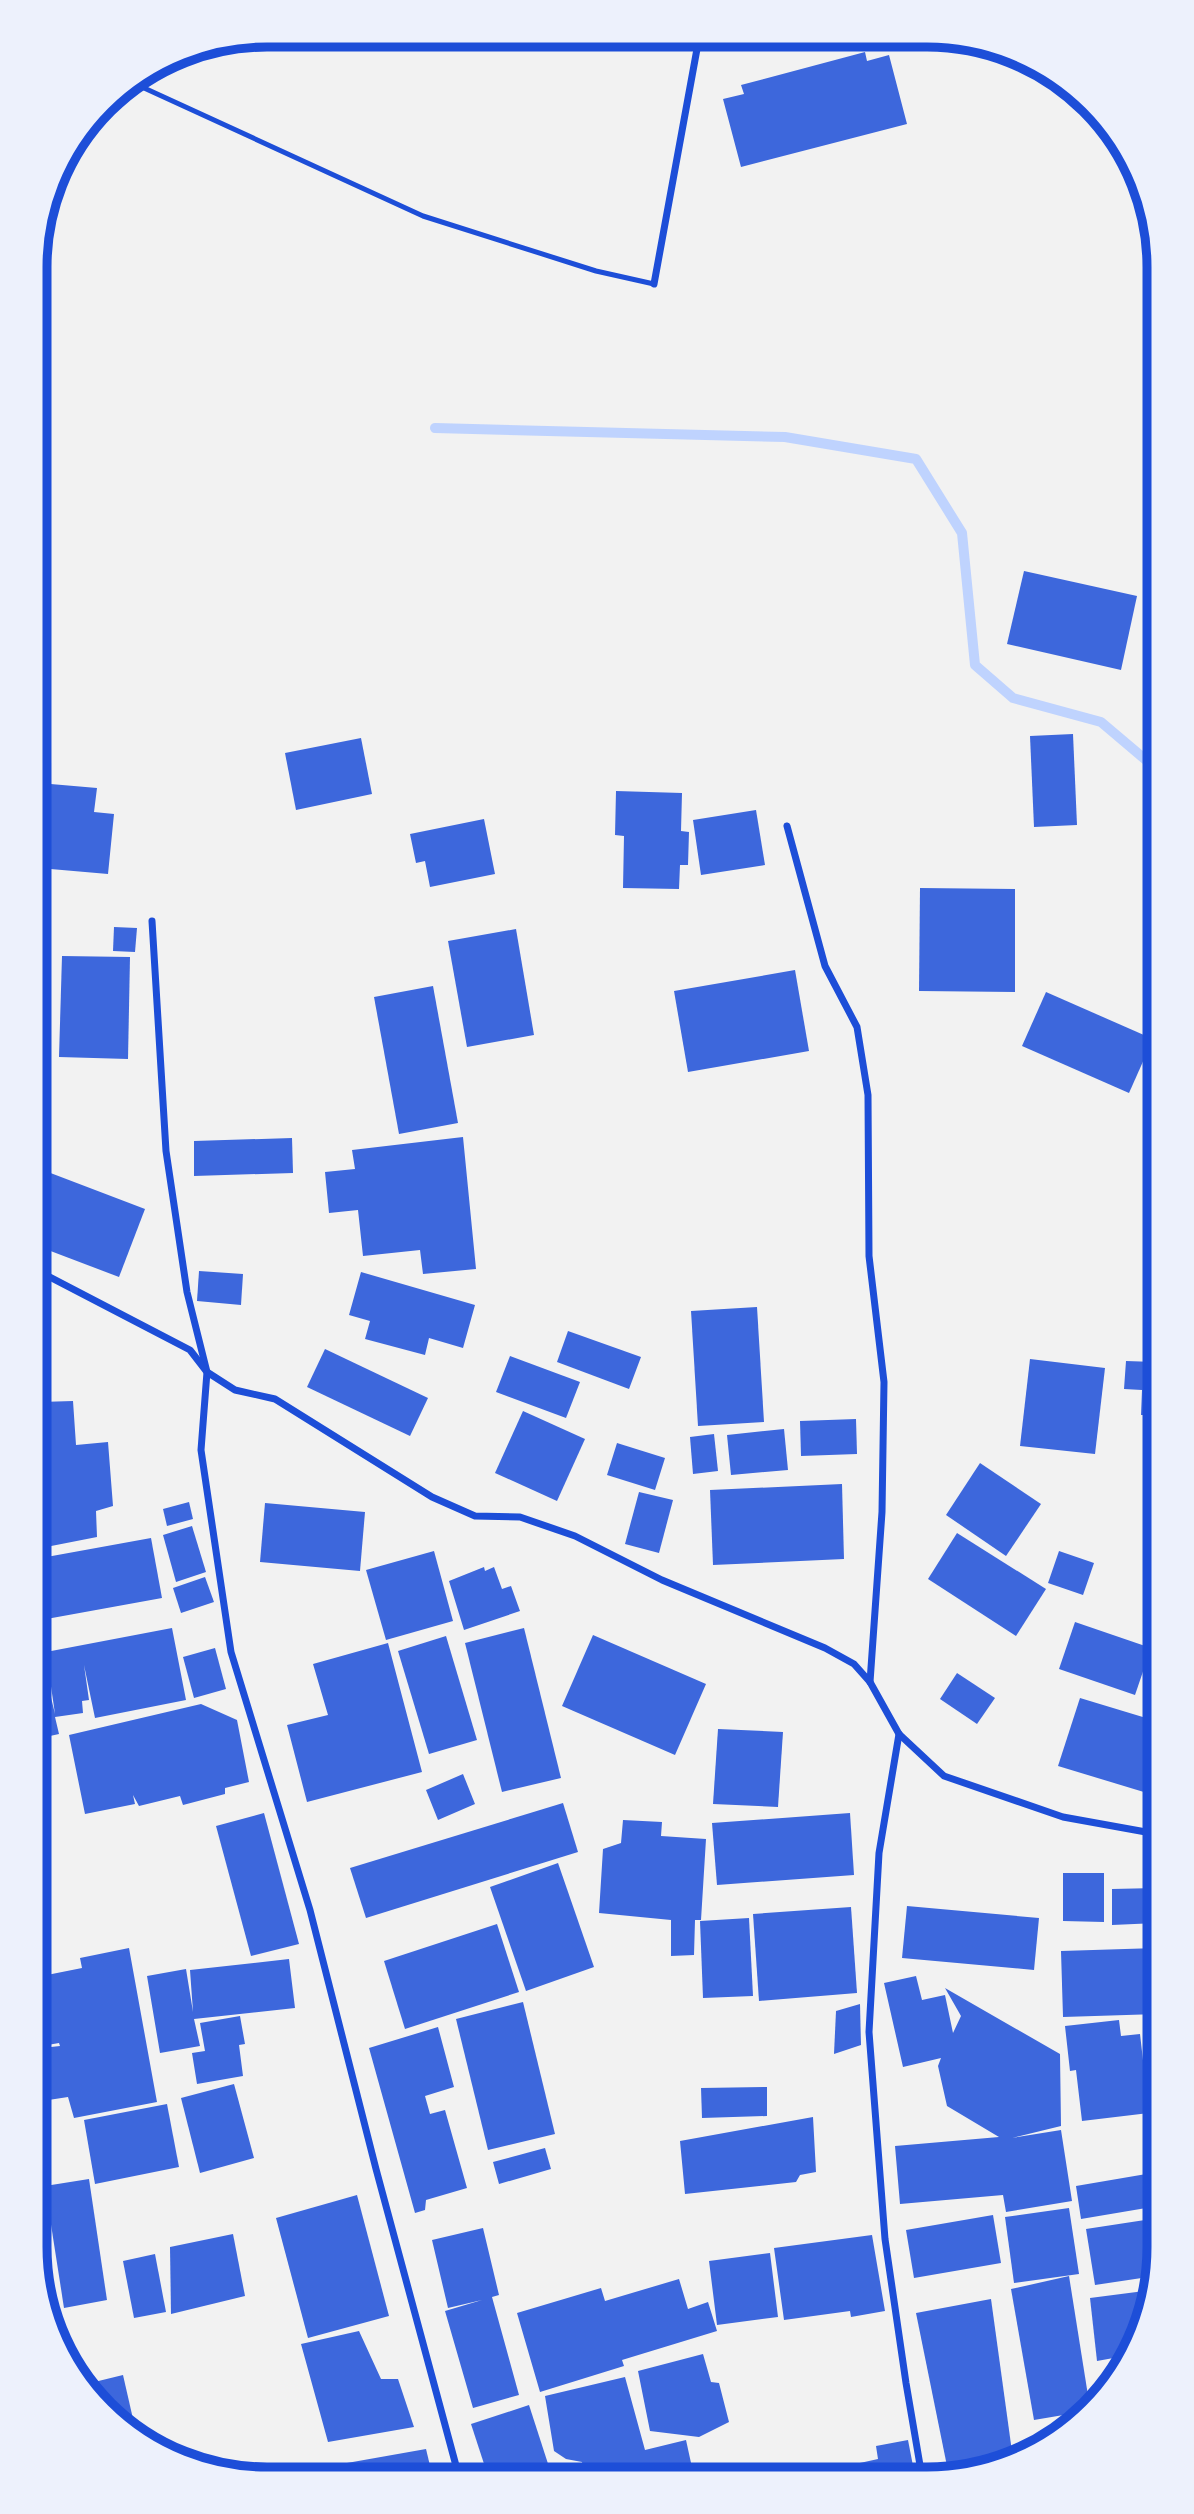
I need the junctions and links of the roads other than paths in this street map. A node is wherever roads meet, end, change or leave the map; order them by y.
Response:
1 (697, 47) edge
2 (141, 87) edge
3 (654, 284) joint
4 (787, 826) dead end
5 (152, 921) dead end
6 (47, 1276) edge
7 (207, 1372) junction
8 (870, 1682) junction
9 (899, 1734) junction
10 (1146, 1832) edge
11 (456, 2467) edge
12 (920, 2467) edge

1 - 3 street
2 - 3 lane
4 - 8 street
5 - 7 street
6 - 7 street
7 - 8 street
7 - 11 street
8 - 9 street
9 - 10 street
9 - 12 street

